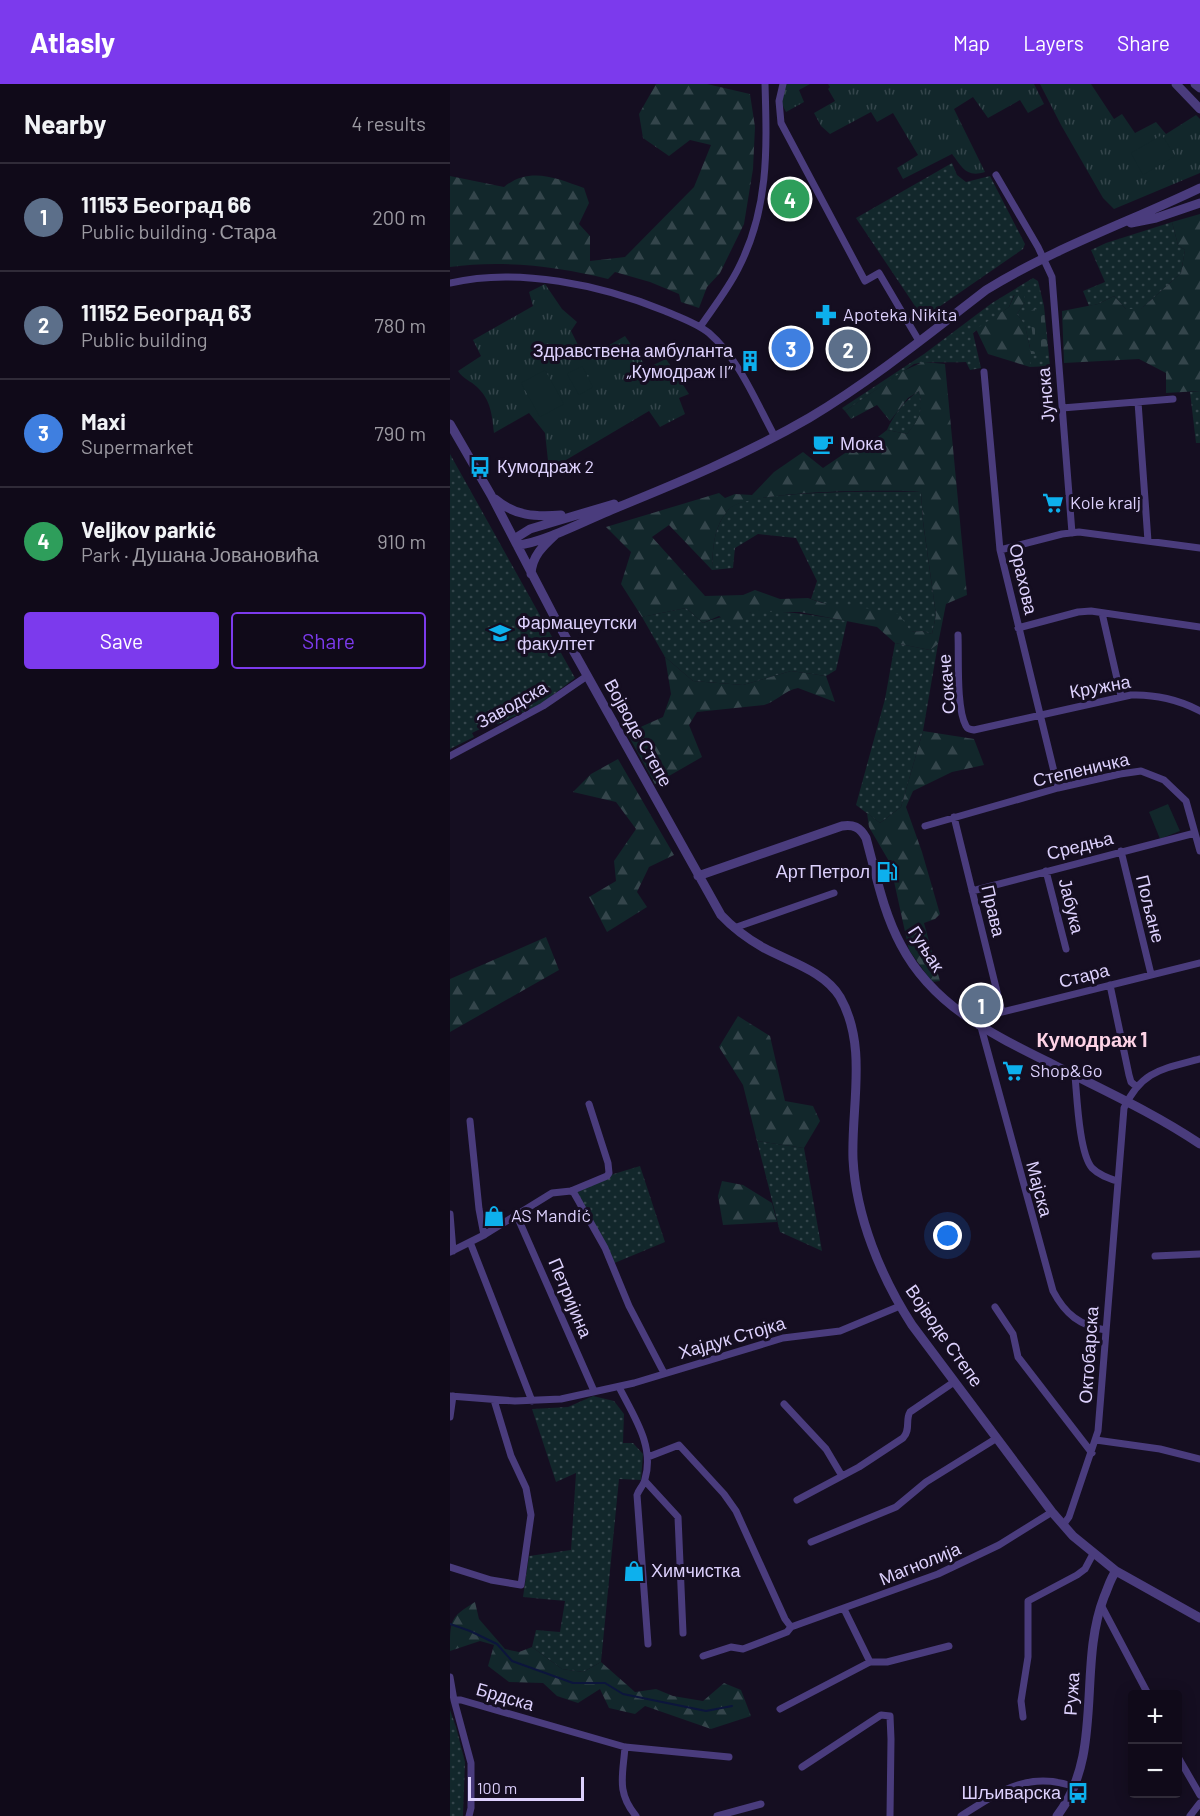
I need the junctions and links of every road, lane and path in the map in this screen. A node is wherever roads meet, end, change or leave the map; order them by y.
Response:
1 (765, 84) edge
2 (783, 84) edge
3 (1176, 84) edge
4 (1195, 84) edge
5 (1200, 88) edge
6 (1200, 108) edge
7 (996, 175) dead end
8 (1200, 188) edge
9 (1200, 203) edge
10 (1114, 227) junction
11 (1043, 258) junction
12 (450, 283) edge
13 (700, 327) junction
14 (919, 341) junction
15 (984, 372) dead end
16 (1173, 399) dead end
17 (1138, 402) junction
18 (1062, 408) junction
19 (450, 424) edge
20 (775, 437) junction
21 (656, 492) junction
22 (491, 495) junction
23 (578, 514) junction
24 (558, 532) junction
25 (1072, 533) junction
26 (1148, 541) junction
27 (515, 542) junction
28 (1200, 548) edge
29 (1000, 550) junction
30 (531, 574) junction
31 (1102, 613) junction
32 (1200, 627) edge
33 (1018, 628) junction
34 (958, 635) dead end
35 (587, 676) junction
36 (1121, 696) junction
37 (1200, 711) edge
38 (1040, 715) junction
39 (450, 756) edge
40 (1058, 788) junction
41 (954, 817) junction
42 (925, 826) dead end
43 (1195, 833) junction
44 (1121, 851) junction
45 (1200, 851) edge
46 (1046, 871) junction
47 (698, 876) junction
48 (972, 891) junction
49 (834, 893) dead end
50 (734, 928) junction
51 (1066, 949) dead end
52 (1200, 963) edge
53 (1151, 974) junction
54 (1110, 985) junction
55 (1002, 1012) junction
56 (981, 1027) junction
57 (1200, 1059) edge
58 (1075, 1076) junction
59 (1137, 1087) junction
60 (1128, 1101) junction
61 (589, 1104) dead end
62 (470, 1121) dead end
63 (1200, 1143) edge
64 (1117, 1181) junction
65 (571, 1191) junction
66 (450, 1215) edge
67 (517, 1216) junction
68 (484, 1235) junction
69 (470, 1242) junction
70 (451, 1251) edge
71 (1200, 1254) edge
72 (1155, 1256) dead end
73 (900, 1306) junction
74 (995, 1307) dead end
75 (1106, 1330) junction
76 (664, 1373) junction
77 (954, 1382) junction
78 (619, 1387) junction
79 (594, 1391) junction
80 (451, 1396) edge
81 (494, 1400) junction
82 (532, 1401) junction
83 (784, 1404) dead end
84 (450, 1417) edge
85 (997, 1438) junction
86 (1096, 1440) junction
87 (1092, 1453) junction
88 (648, 1457) junction
89 (1200, 1459) edge
90 (842, 1476) junction
91 (645, 1481) junction
92 (797, 1500) dead end
93 (1052, 1512) junction
94 (1063, 1525) junction
95 (811, 1542) dead end
96 (1093, 1554) junction
97 (450, 1567) edge
98 (1116, 1571) junction
99 (1101, 1605) junction
100 (844, 1608) junction
101 (1200, 1618) edge
102 (791, 1626) junction
103 (683, 1633) dead end
104 (648, 1644) dead end
105 (949, 1646) dead end
106 (703, 1656) dead end
107 (870, 1662) junction
108 (450, 1677) edge
109 (1145, 1690) edge
110 (454, 1700) junction
111 (780, 1708) dead end
112 (1023, 1717) dead end
113 (625, 1747) junction
114 (729, 1757) dead end
115 (1182, 1764) edge
116 (802, 1767) dead end
117 (1075, 1787) junction
118 (1200, 1795) edge
119 (1200, 1803) edge
120 (761, 1804) dead end
121 (471, 1815) edge
122 (636, 1816) edge
123 (717, 1816) edge
124 (890, 1816) edge
125 (961, 1816) edge
126 (1057, 1816) edge
127 (1190, 1816) edge

1 - 13 street
2 - 14 street
3 - 6 street
4 - 5 street
7 - 11 street, Јунска
8 - 10 street
9 - 10 street
10 - 11 street
11 - 14 street
11 - 18 street, Јунска
12 - 13 street
13 - 20 street
14 - 20 street
15 - 29 street, Орахова
16 - 17 street
17 - 18 street
17 - 26 street
18 - 25 street, Јунска
19 - 22 street, Војводе Степе
20 - 21 street
21 - 23 street
21 - 24 street
22 - 23 street
22 - 27 street, Војводе Степе
23 - 27 street
24 - 27 street
24 - 30 street
25 - 26 street
25 - 29 street
26 - 28 street
27 - 30 street, Војводе Степе
29 - 33 street, Орахова
30 - 35 street, Војводе Степе
31 - 32 street
31 - 33 street
31 - 36 street
33 - 38 street, Орахова
34 - 38 street, Сокаче
35 - 39 street, Заводска
35 - 47 street, Војводе Степе
36 - 37 street, Кружна
36 - 38 street, Кружна
38 - 40 street, Орахова
40 - 41 street, Степеничка
40 - 43 street, Степеничка
41 - 42 street, Степеничка
41 - 48 street, Права
43 - 44 street, Средња
43 - 45 street, Степеничка
44 - 46 street, Средња
44 - 53 street, Пољане
46 - 48 street, Средња
46 - 51 street, Јабука
47 - 50 street, Војводе Степе
47 - 56 street, Гуњак
48 - 55 street, Права
49 - 50 street
50 - 73 street, Војводе Степе
52 - 53 street, Стара
53 - 54 street, Стара
54 - 55 street, Стара
54 - 59 street
55 - 56 street, Стара
56 - 58 street, Гуњак
56 - 75 street, Мајска
57 - 59 street
58 - 60 street, Гуњак
58 - 64 street
59 - 60 street
60 - 63 street, Гуњак
60 - 64 street, Октобарска
61 - 65 street
62 - 68 street
64 - 75 street, Октобарска
65 - 67 street
65 - 76 street, Хајдук Стојка
66 - 70 street
67 - 68 street
67 - 79 street, Петријина
68 - 69 street
69 - 70 street
69 - 82 street
71 - 72 street
73 - 76 street, Хајдук Стојка
73 - 77 street, Војводе Степе
74 - 87 street
75 - 86 street, Октобарска
76 - 78 street
77 - 85 street, Војводе Степе
77 - 90 street
78 - 79 street
78 - 88 street
79 - 82 street
80 - 81 street
80 - 84 street
81 - 82 street
81 - 97 street
83 - 90 street
85 - 93 street, Војводе Степе
85 - 95 street
86 - 87 street, Октобарска
86 - 89 street
87 - 94 street, Октобарска
88 - 91 street
88 - 102 street
90 - 92 street
91 - 103 street
91 - 104 street
93 - 94 street, Војводе Степе
93 - 100 street, Магнолија
94 - 96 street, Војводе Степе
96 - 98 street, Војводе Степе
96 - 112 street
98 - 99 street, Ружа
98 - 101 street, Војводе Степе
99 - 109 street
99 - 117 street, Ружа
100 - 102 street, Магнолија
100 - 107 street
102 - 106 street, Магнолија
105 - 107 street
107 - 111 street
108 - 110 street
110 - 113 street, Брдска
110 - 121 street, Брдска
113 - 114 street, Брдска
113 - 122 street
115 - 118 street
116 - 124 street
117 - 125 street
117 - 126 street, Ружа
119 - 127 street
120 - 123 street

